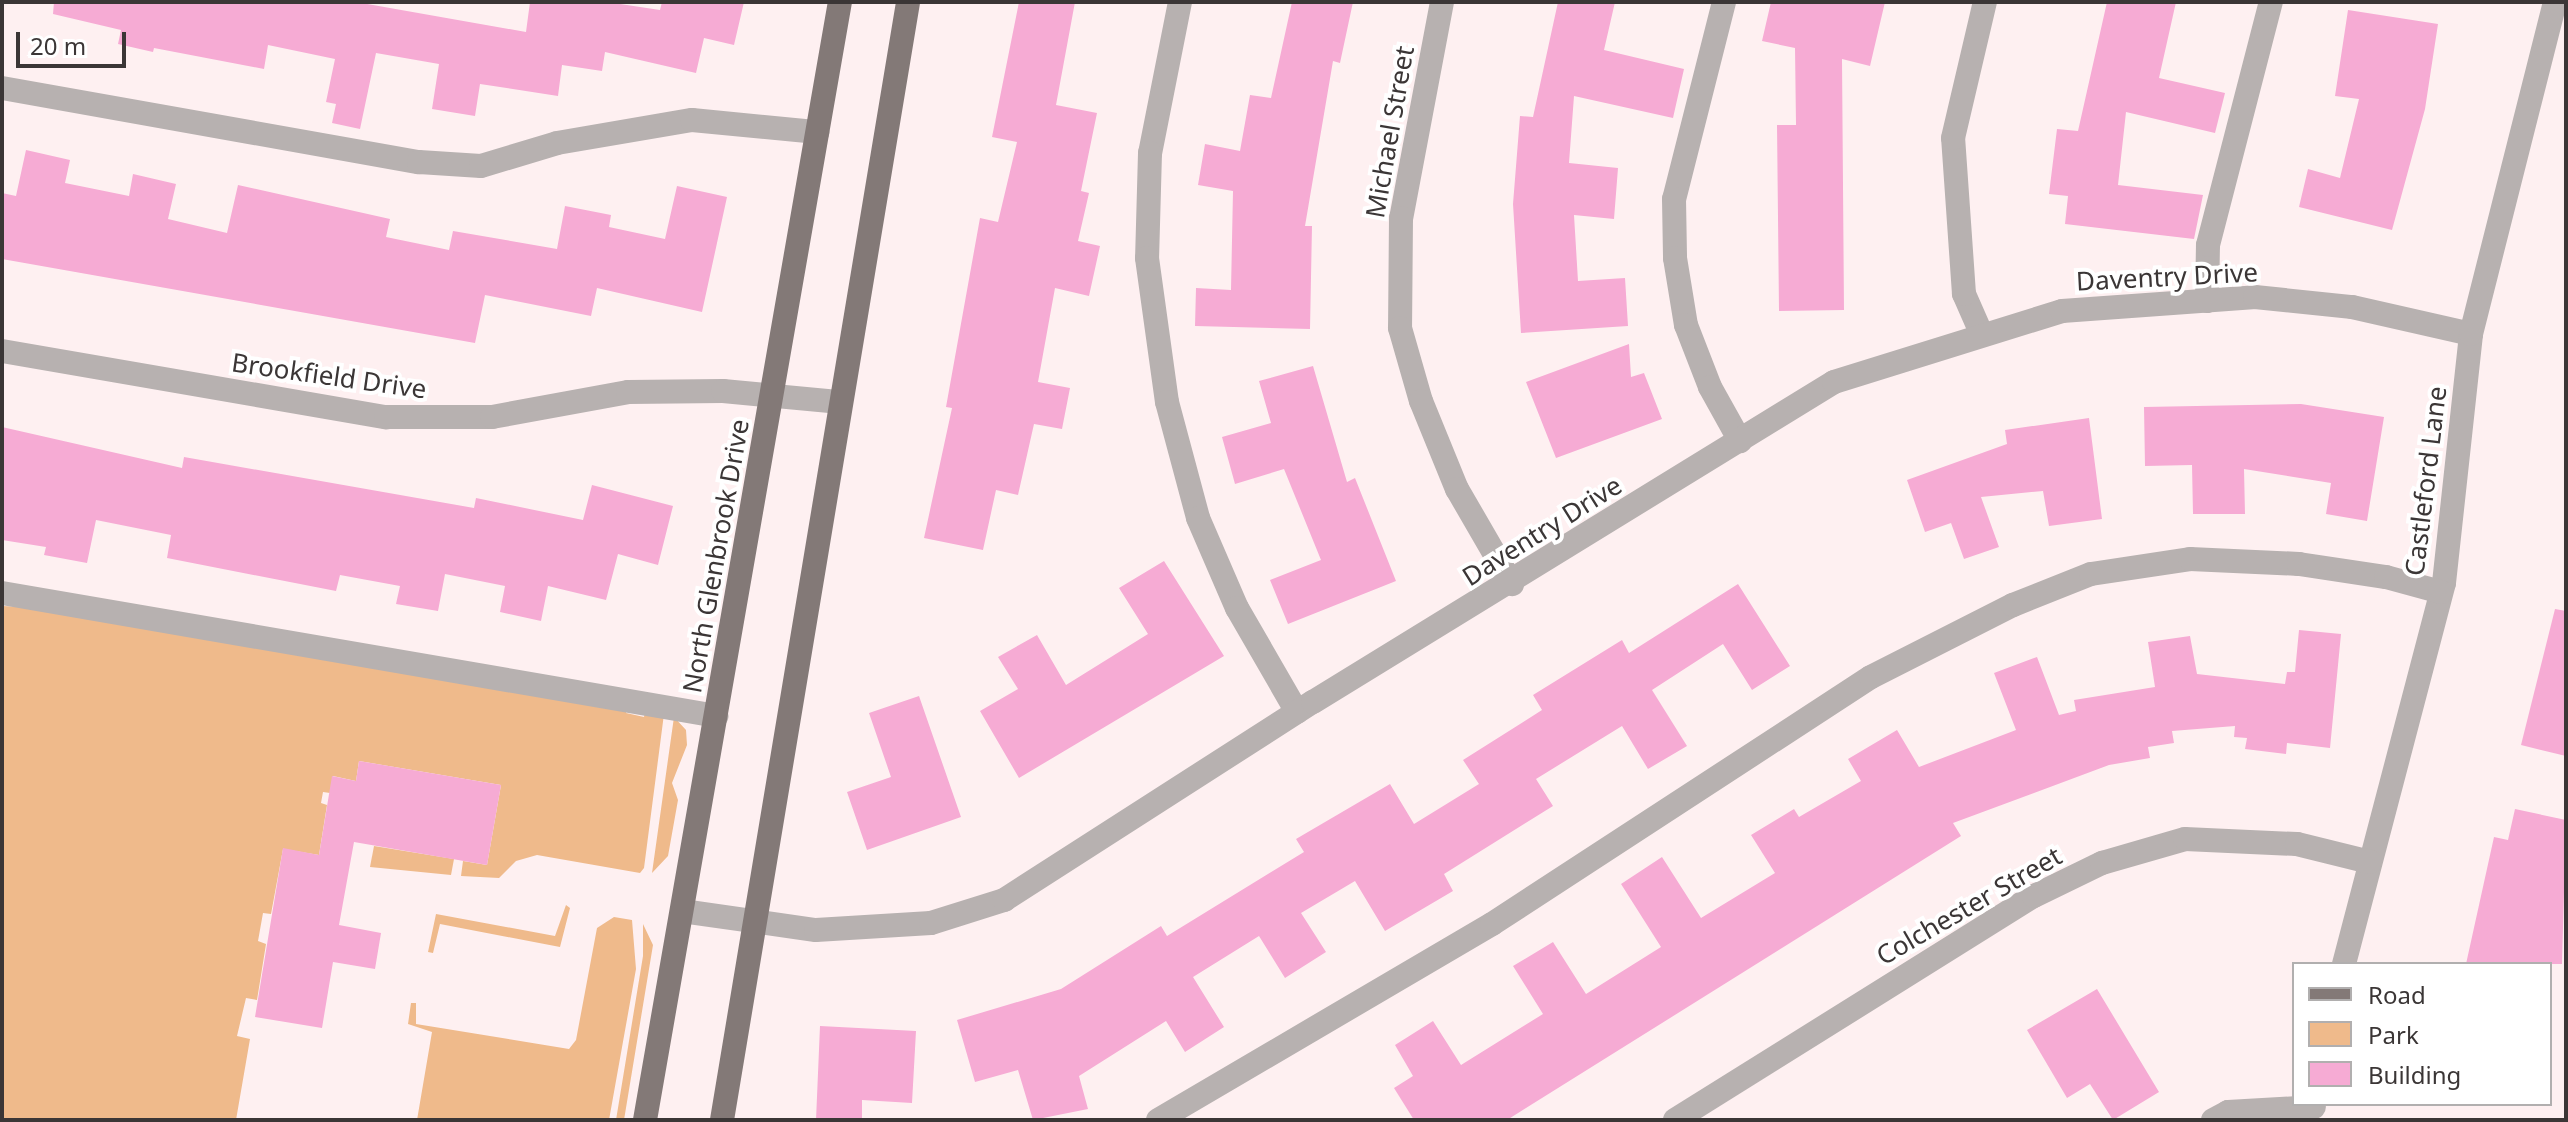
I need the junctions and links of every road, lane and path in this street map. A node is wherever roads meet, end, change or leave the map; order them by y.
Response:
1 (840, 2) edge
2 (908, 2) edge
3 (1180, 2) edge
4 (1442, 2) edge
5 (1724, 2) edge
6 (1985, 2) edge
7 (2271, 2) edge
8 (2555, 2) edge
9 (2, 88) edge
10 (817, 132) junction
11 (2207, 301) junction
12 (2471, 334) junction
13 (1982, 335) junction
14 (2, 351) edge
15 (772, 397) junction
16 (840, 402) junction
17 (1740, 441) junction
18 (1512, 584) junction
19 (2441, 592) junction
20 (2, 593) edge
21 (1297, 712) junction
22 (716, 716) junction
23 (2370, 862) junction
24 (682, 911) junction
25 (757, 923) junction
26 (2345, 962) edge
27 (2315, 1110) edge
28 (645, 1120) edge
29 (722, 1120) edge
30 (1158, 1120) edge
31 (1675, 1120) edge
32 (2213, 1120) edge

1 - 10 main road, North Glenbrook Drive
2 - 16 main road
3 - 21 street
4 - 18 street, Michael Street
5 - 17 street
6 - 13 street
7 - 11 street
8 - 12 street, Castleford Lane
9 - 10 street
10 - 15 main road, North Glenbrook Drive
11 - 12 street, Daventry Drive
11 - 13 street, Daventry Drive
12 - 19 street, Castleford Lane
13 - 17 street, Daventry Drive
14 - 15 street, Brookfield Drive
15 - 16 street, Brookfield Drive
15 - 22 main road, North Glenbrook Drive
16 - 25 main road
17 - 18 street, Daventry Drive
18 - 21 street, Daventry Drive
19 - 23 street, Castleford Lane
19 - 30 street
20 - 22 street
21 - 25 street, Daventry Drive
22 - 24 main road, North Glenbrook Drive
23 - 26 street, Castleford Lane
23 - 31 street, Colchester Street
24 - 25 street, Daventry Drive
24 - 28 main road, North Glenbrook Drive
25 - 29 main road
27 - 32 street

